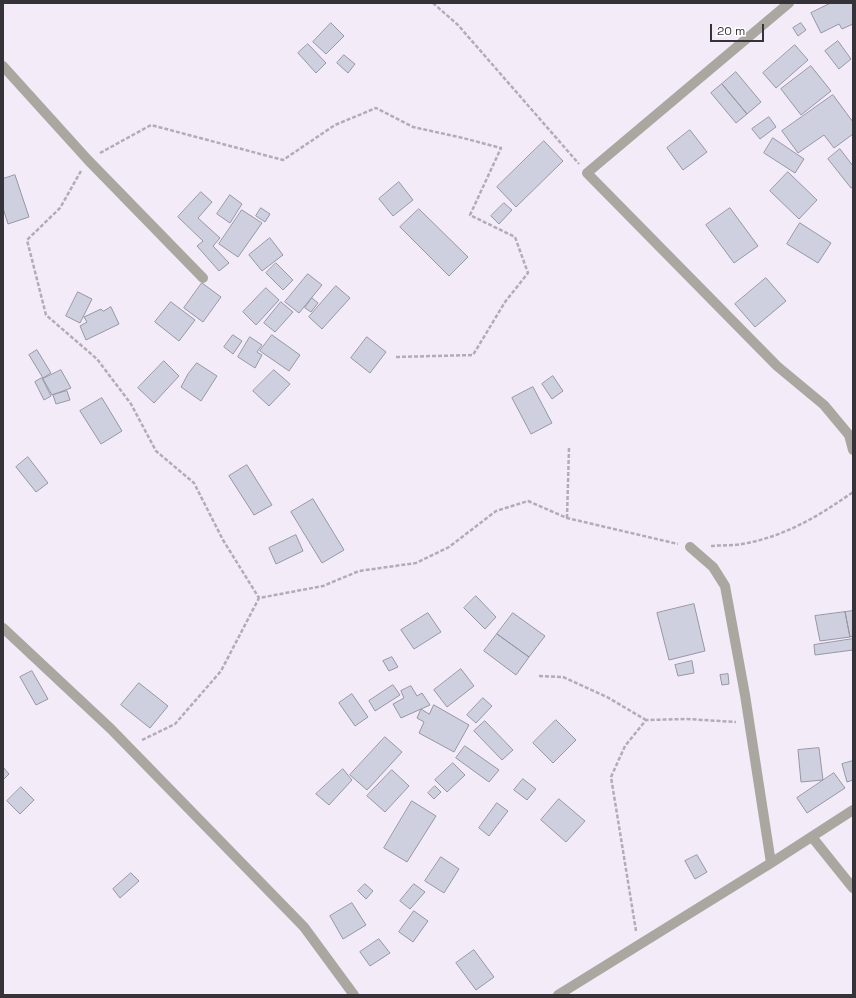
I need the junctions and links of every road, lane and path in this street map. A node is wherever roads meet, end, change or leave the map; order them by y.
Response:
1 (433, 3) edge
2 (789, 3) edge
3 (3, 66) edge
4 (88, 160) junction
5 (587, 173) junction
6 (203, 278) dead end
7 (396, 357) dead end
8 (569, 448) dead end
9 (853, 450) edge
10 (853, 492) edge
11 (567, 518) junction
12 (690, 546) junction
13 (259, 598) junction
14 (3, 628) edge
15 (539, 676) dead end
16 (646, 720) junction
17 (750, 722) junction
18 (129, 747) junction
19 (853, 810) edge
20 (812, 836) junction
21 (772, 863) junction
22 (853, 888) edge
23 (639, 946) junction
24 (354, 995) edge
25 (558, 995) edge

1 - 5 path
2 - 5 street
3 - 4 street
4 - 6 street
4 - 7 path
4 - 13 path
5 - 9 street
8 - 11 path
10 - 12 path
11 - 12 path
11 - 13 path
12 - 17 street
13 - 18 path
14 - 18 street
15 - 16 path
16 - 17 path
16 - 23 path
17 - 21 street
18 - 24 street
19 - 20 street
20 - 21 street
20 - 22 street
21 - 23 street
23 - 25 street

